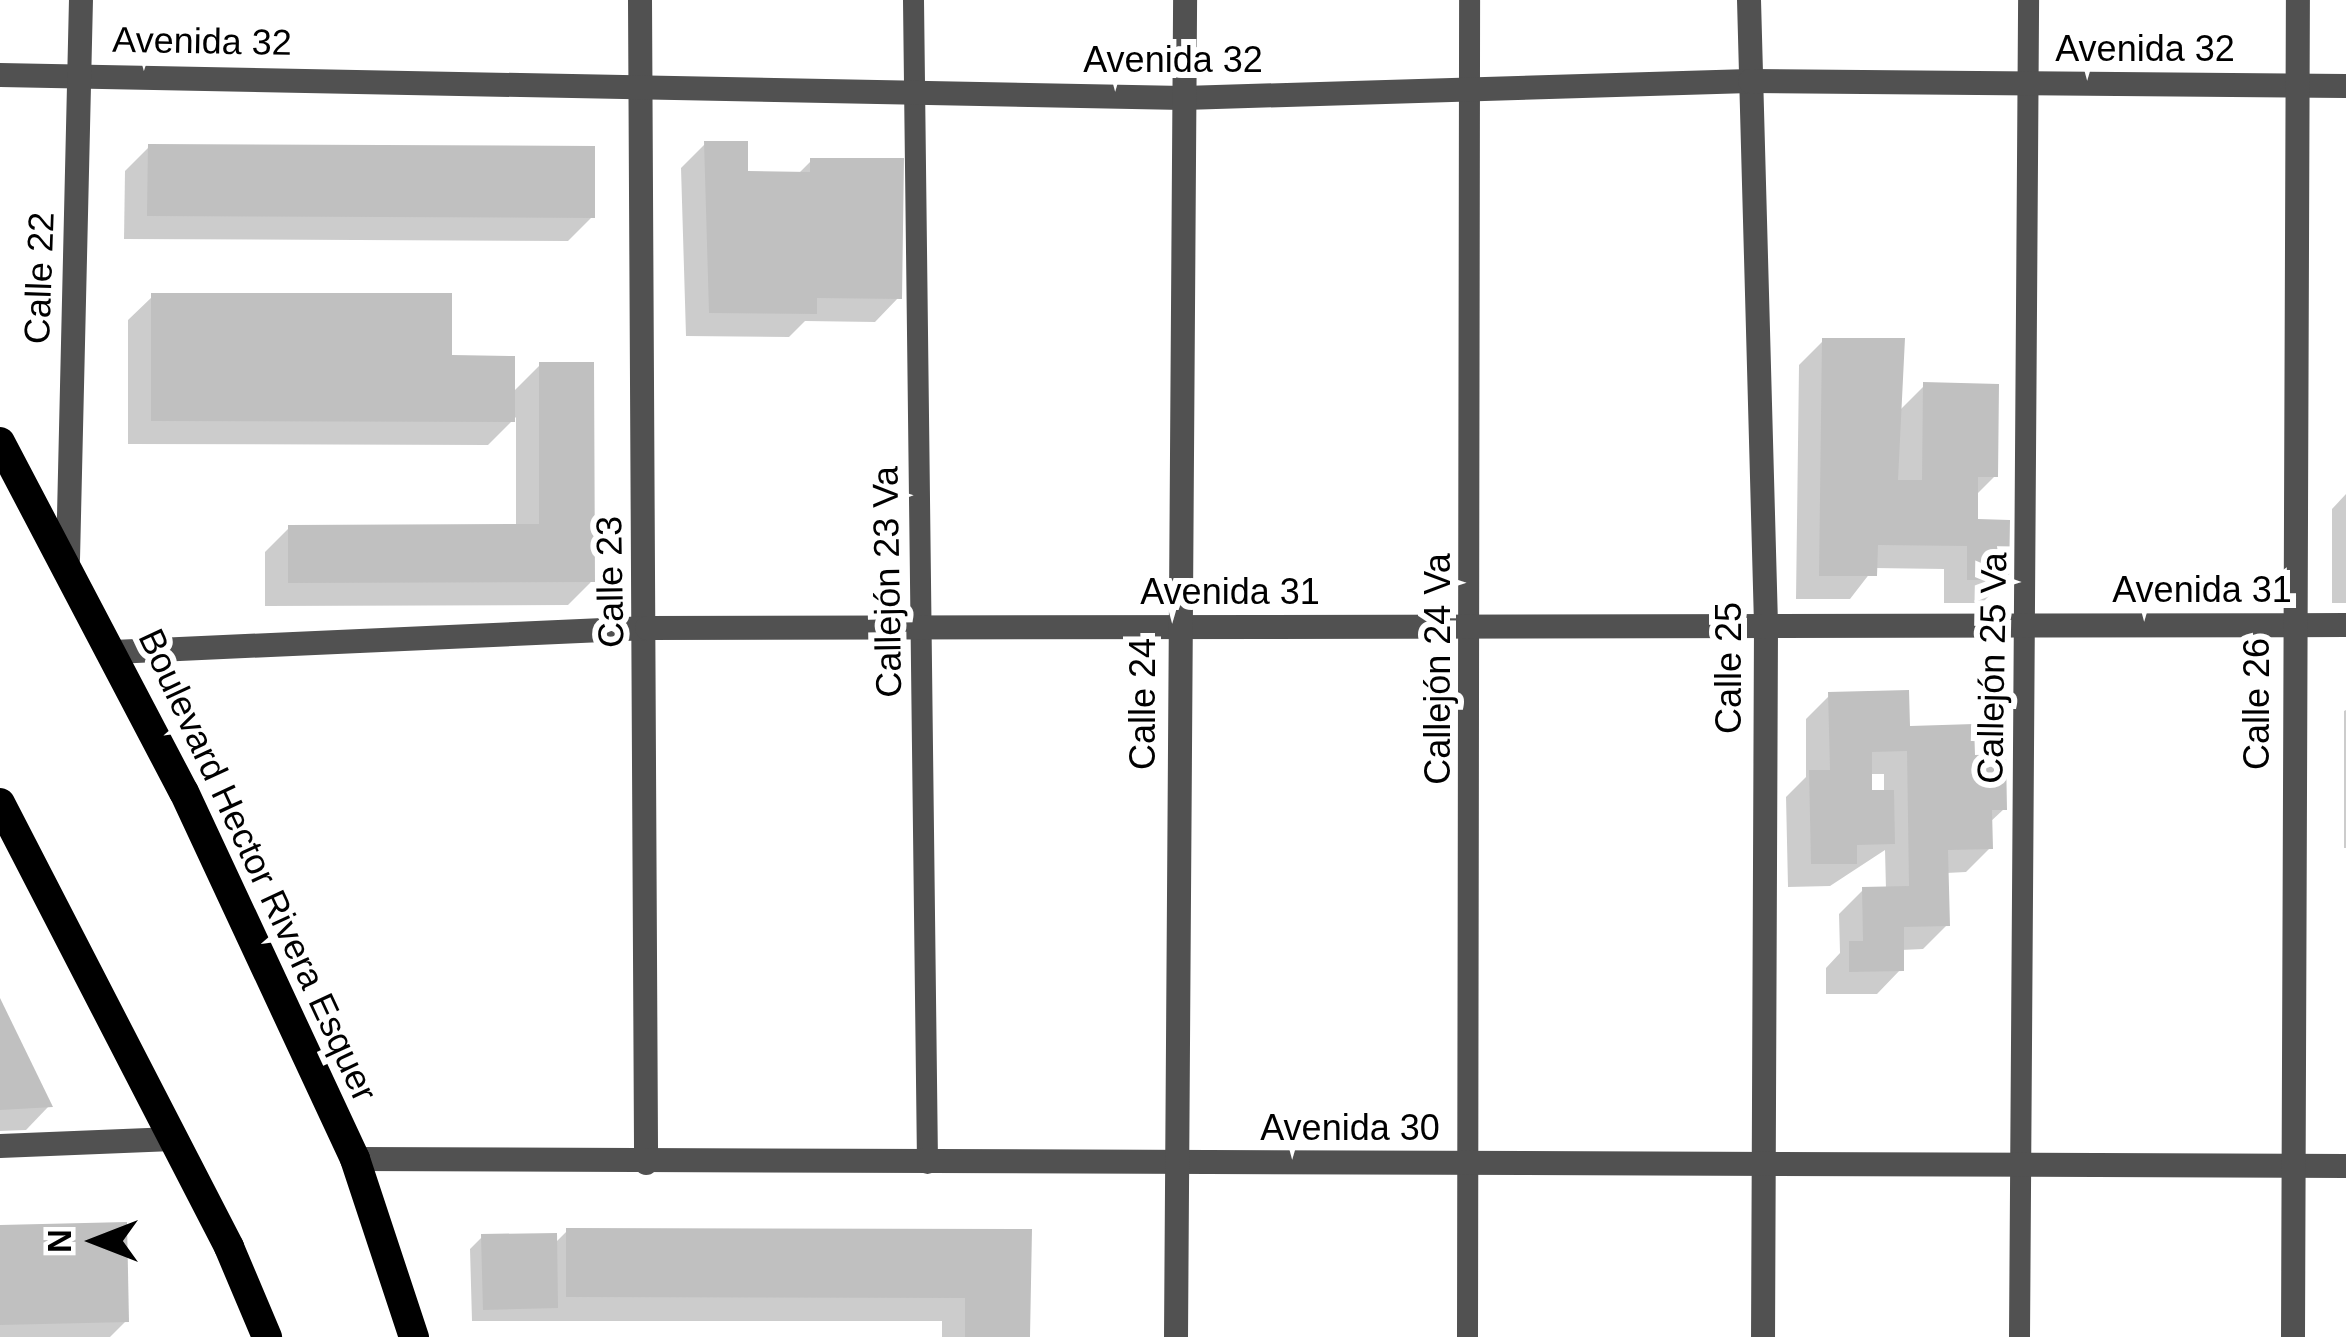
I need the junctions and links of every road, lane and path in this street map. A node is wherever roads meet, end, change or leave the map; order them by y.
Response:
1 (81, 0) edge
2 (640, 0) edge
3 (913, 0) edge
4 (1185, 0) edge
5 (1469, 0) edge
6 (1749, 0) edge
7 (2028, 0) edge
8 (2298, 0) edge
9 (0, 75) edge
10 (80, 75) junction
11 (1750, 81) junction
12 (2030, 84) junction
13 (640, 86) junction
14 (2300, 86) junction
15 (2346, 86) edge
16 (1470, 91) junction
17 (913, 93) junction
18 (1184, 98) junction
19 (0, 442) edge
20 (68, 559) junction
21 (2346, 625) edge
22 (1766, 626) junction
23 (2293, 626) junction
24 (1179, 627) junction
25 (2025, 627) junction
26 (647, 628) junction
27 (921, 628) junction
28 (1471, 628) junction
29 (114, 652) junction
30 (0, 802) edge
31 (173, 1139) junction
32 (0, 1146) edge
33 (355, 1160) junction
34 (646, 1162) junction
35 (927, 1163) junction
36 (1176, 1164) junction
37 (1472, 1164) junction
38 (1761, 1165) junction
39 (2292, 1166) junction
40 (2346, 1166) edge
41 (2020, 1169) junction
42 (267, 1337) edge
43 (415, 1337) edge
44 (1175, 1337) edge
45 (1468, 1337) edge
46 (1763, 1337) edge
47 (2019, 1337) edge
48 (2293, 1337) edge

1 - 10 street, Calle 22
2 - 13 street, Calle 23
3 - 17 lane, Callejón 23 Va
4 - 18 street, Calle 24
5 - 16 lane, Callejón 24 Va
6 - 11 street, Calle 25
7 - 12 lane, Callejón 25 Va
8 - 14 street, Calle 26
9 - 10 street, Avenida 32
10 - 13 street, Avenida 32
10 - 20 street, Calle 22
11 - 12 street, Avenida 32
11 - 16 street, Avenida 32
11 - 22 street, Calle 25
12 - 14 street, Avenida 32
12 - 25 lane, Callejón 25 Va
13 - 17 street, Avenida 32
13 - 26 street, Calle 23
14 - 15 street, Avenida 32
14 - 23 street, Calle 26
16 - 18 street, Avenida 32
16 - 28 lane, Callejón 24 Va
17 - 18 street, Avenida 32
17 - 27 lane, Callejón 23 Va
18 - 24 street, Calle 24
19 - 20 main road, Boulevard Hector Rivera Esquer
20 - 29 main road, Boulevard Hector Rivera Esquer
21 - 23 street, Avenida 31
22 - 25 street, Avenida 31
22 - 28 street, Avenida 31
22 - 38 street, Calle 25
23 - 25 street, Avenida 31
23 - 39 street, Calle 26
24 - 27 street, Avenida 31
24 - 28 street, Avenida 31
24 - 36 street, Calle 24
25 - 41 lane, Callejón 25 Va
26 - 27 street, Avenida 31
26 - 29 street, Avenida 31
26 - 34 street, Calle 23
27 - 35 lane, Callejón 23 Va
28 - 37 lane, Callejón 24 Va
29 - 33 main road, Boulevard Hector Rivera Esquer
30 - 31 main road
31 - 32 street
31 - 42 main road
33 - 34 street, Avenida 30
33 - 43 main road, Boulevard Hector Rivera Esquer
34 - 35 street, Avenida 30
35 - 36 street, Avenida 30
36 - 37 street, Avenida 30
36 - 44 street, Calle 24
37 - 38 street, Avenida 30
37 - 45 lane, Callejón 24 Va
38 - 41 street, Avenida 30
38 - 46 street, Calle 25
39 - 40 street, Avenida 30
39 - 41 street, Avenida 30
39 - 48 street, Calle 26
41 - 47 lane, Callejón 25 Va

